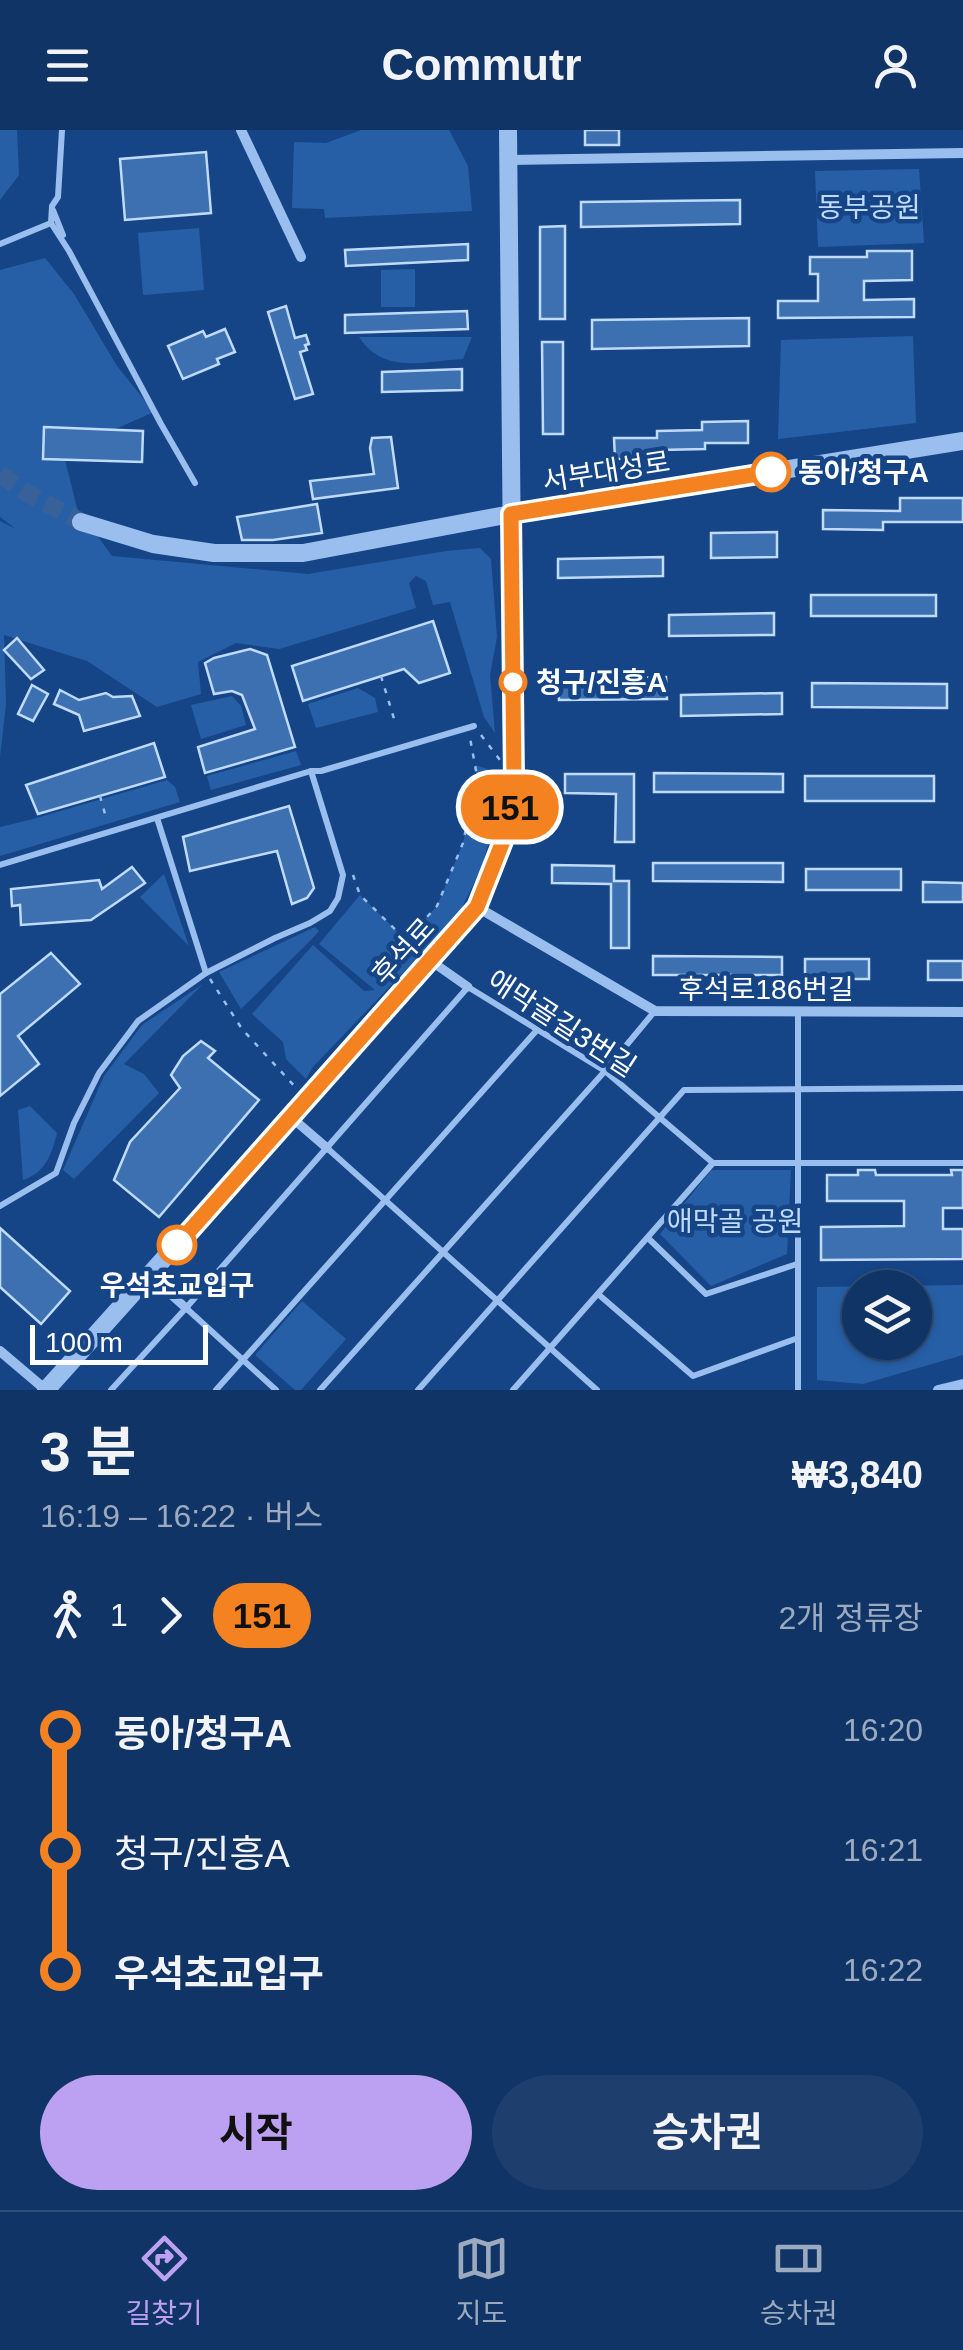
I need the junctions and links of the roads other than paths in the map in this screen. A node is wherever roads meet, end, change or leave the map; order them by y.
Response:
1 (62, 130) edge
2 (241, 130) edge
3 (508, 130) edge
4 (963, 152) edge
5 (509, 160) junction
6 (52, 206) junction
7 (51, 223) junction
8 (0, 244) edge
9 (68, 250) junction
10 (301, 257) dead end
11 (963, 441) edge
12 (195, 483) dead end
13 (511, 514) junction
14 (81, 522) tunnel mouth
15 (474, 726) road end
16 (311, 771) junction
17 (157, 818) junction
18 (0, 865) edge
19 (477, 907) junction
20 (431, 962) junction
21 (206, 974) junction
22 (468, 987) junction
23 (655, 1011) junction
24 (798, 1012) junction
25 (963, 1012) edge
26 (537, 1030) junction
27 (606, 1071) junction
28 (963, 1088) edge
29 (796, 1089) junction
30 (291, 1117) junction
31 (658, 1118) junction
32 (327, 1148) junction
33 (796, 1163) junction
34 (963, 1163) edge
35 (713, 1164) junction
36 (384, 1200) junction
37 (0, 1206) edge
38 (648, 1238) junction
39 (442, 1253) junction
40 (797, 1264) junction
41 (150, 1276) junction
42 (598, 1294) junction
43 (498, 1300) junction
44 (186, 1308) junction
45 (798, 1338) junction
46 (551, 1347) junction
47 (0, 1351) edge
48 (243, 1360) junction
49 (963, 1384) edge
50 (46, 1390) edge
51 (111, 1390) edge
52 (216, 1390) edge
53 (276, 1390) edge
54 (320, 1390) edge
55 (418, 1390) edge
56 (513, 1390) edge
57 (597, 1390) edge
58 (798, 1390) edge
59 (938, 1390) edge

1 - 6 lane
2 - 10 street
3 - 5 street, 후석로
4 - 5 street
5 - 13 street, 후석로
6 - 7 lane
6 - 9 lane
7 - 8 lane
7 - 9 lane
9 - 12 lane
11 - 13 street, 서부대성로
13 - 14 street, 서부대성로
13 - 19 street, 후석로
15 - 16 lane
16 - 17 lane
16 - 21 lane
17 - 18 lane
17 - 21 lane
19 - 20 street, 후석로
19 - 23 street, 후석로186번길
20 - 22 street
20 - 30 street, 후석로
21 - 37 lane
22 - 26 lane, 애막골길3번길
22 - 32 lane, 애막골길3번길
23 - 24 street, 후석로186번길
23 - 27 lane
24 - 25 street, 후석로186번길
24 - 29 lane
26 - 27 lane, 애막골길3번길
26 - 36 lane
27 - 31 lane, 애막골길3번길
27 - 39 lane
28 - 29 lane
29 - 31 lane
29 - 33 lane
30 - 32 street
30 - 41 street, 후석로
31 - 35 lane, 애막골길3번길
31 - 43 lane
32 - 36 lane
32 - 44 lane, 애막골길3번길
33 - 34 lane
33 - 35 lane
33 - 40 lane
35 - 38 lane
36 - 39 lane
36 - 48 lane
38 - 40 lane
38 - 42 lane
39 - 43 lane
39 - 54 lane
40 - 45 lane
41 - 44 street
41 - 50 street, 후석로
42 - 45 lane
42 - 46 lane
43 - 46 lane
43 - 55 lane
44 - 48 lane
44 - 51 lane, 애막골길3번길
45 - 58 lane
46 - 56 lane
46 - 57 lane
47 - 50 street
48 - 52 lane
48 - 53 lane
49 - 59 street

